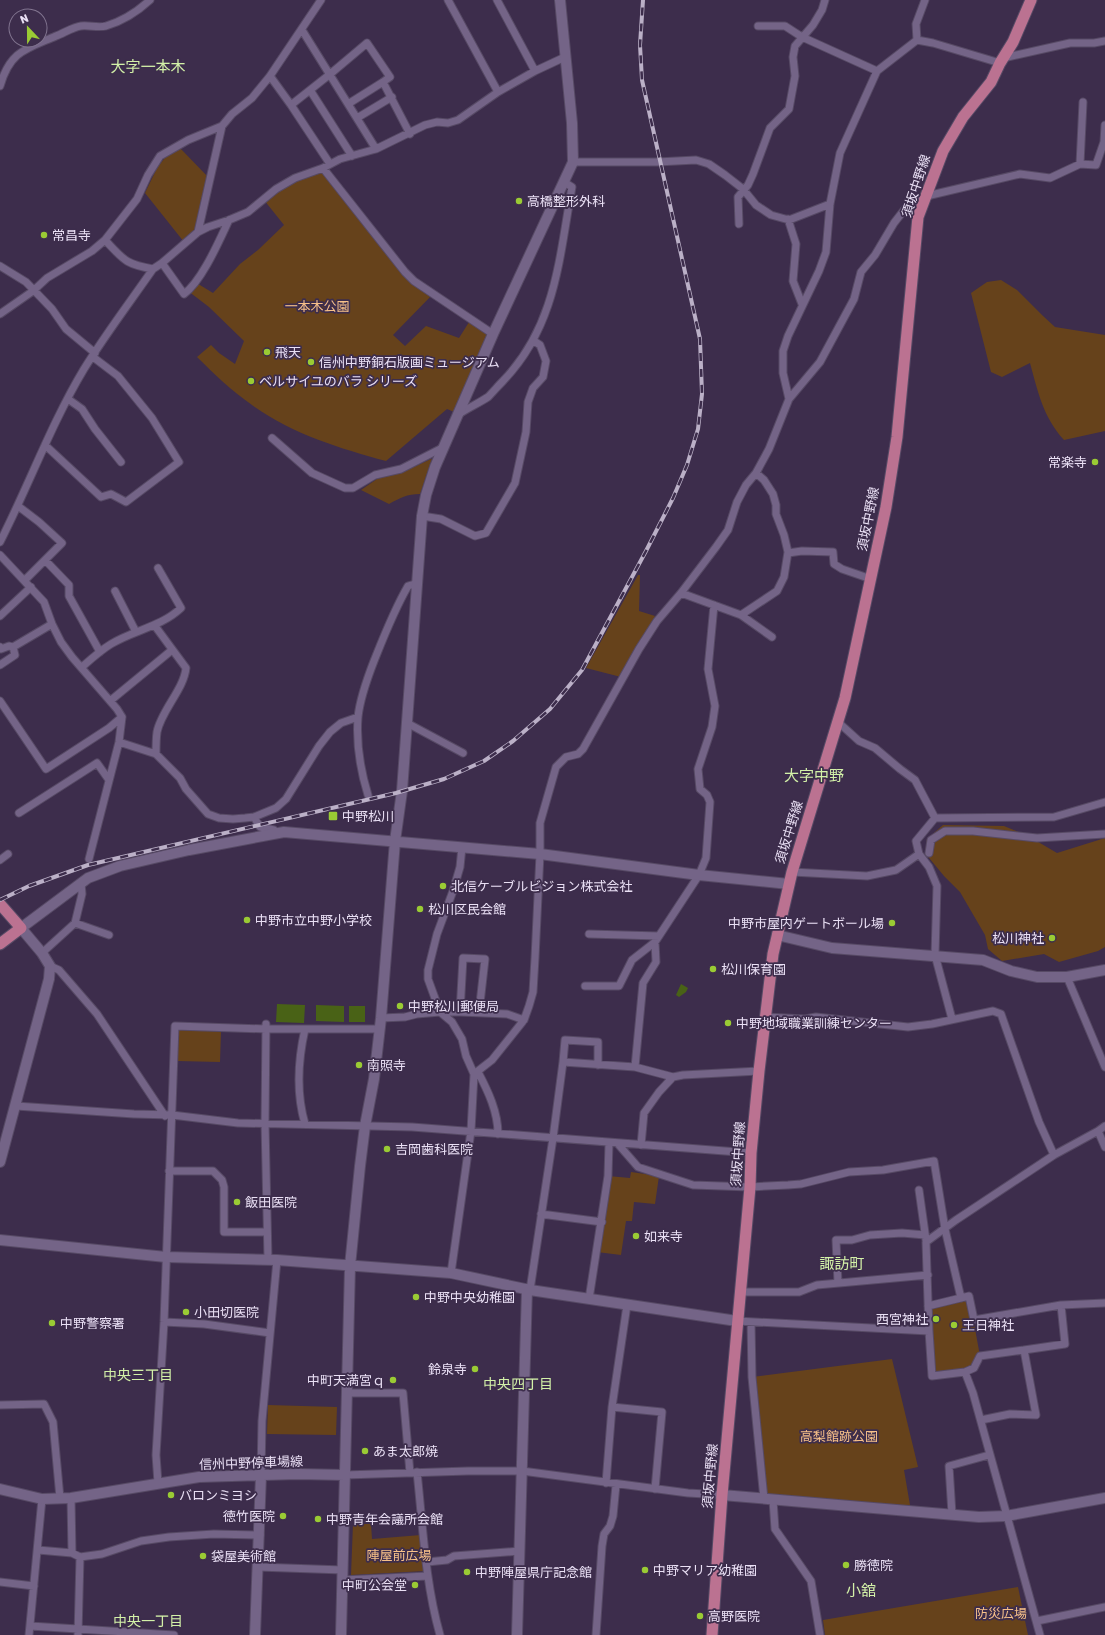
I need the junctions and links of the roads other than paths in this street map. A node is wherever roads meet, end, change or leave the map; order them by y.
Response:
1 (150, 0) edge
2 (321, 0) edge
3 (448, 0) edge
4 (497, 0) edge
5 (560, 0) edge
6 (825, 0) edge
7 (925, 0) edge
8 (1031, 0) edge
9 (758, 26) dead end
10 (302, 30) junction
11 (802, 37) junction
12 (917, 40) junction
13 (1105, 41) edge
14 (566, 57) junction
15 (1002, 61) junction
16 (536, 71) junction
17 (877, 71) junction
18 (329, 75) junction
19 (270, 76) junction
20 (383, 82) junction
21 (0, 86) edge
22 (310, 90) junction
23 (498, 92) junction
24 (392, 97) junction
25 (1084, 102) dead end
26 (348, 104) junction
27 (291, 105) junction
28 (357, 118) junction
29 (1105, 125) edge
30 (222, 126) junction
31 (410, 134) junction
32 (376, 149) junction
33 (352, 156) junction
34 (573, 162) junction
35 (330, 164) junction
36 (1080, 164) junction
37 (323, 168) junction
38 (564, 182) junction
39 (743, 189) junction
40 (924, 197) junction
41 (830, 204) junction
42 (788, 219) junction
43 (229, 220) junction
44 (739, 224) dead end
45 (198, 232) junction
46 (105, 240) junction
47 (162, 263) junction
48 (0, 266) edge
49 (153, 269) junction
50 (33, 291) junction
51 (802, 304) junction
52 (0, 314) edge
53 (493, 334) junction
54 (534, 341) junction
55 (94, 355) junction
56 (789, 398) junction
57 (68, 399) junction
58 (459, 414) junction
59 (272, 438) dead end
60 (45, 445) junction
61 (444, 447) junction
62 (120, 462) dead end
63 (756, 473) junction
64 (18, 506) junction
65 (422, 516) junction
66 (0, 542) edge
67 (788, 553) junction
68 (0, 555) edge
69 (45, 560) junction
70 (158, 568) dead end
71 (870, 579) junction
72 (25, 580) junction
73 (418, 583) junction
74 (31, 587) junction
75 (115, 591) dead end
76 (681, 593) junction
77 (714, 605) junction
78 (741, 615) junction
79 (0, 616) edge
80 (52, 624) junction
81 (155, 626) junction
82 (136, 632) junction
83 (772, 636) dead end
84 (0, 647) edge
85 (13, 648) junction
86 (172, 650) junction
87 (100, 652) junction
88 (0, 665) edge
89 (82, 667) junction
90 (0, 701) edge
91 (110, 701) junction
92 (122, 717) junction
93 (358, 717) junction
94 (838, 722) junction
95 (407, 723) junction
96 (120, 742) junction
97 (463, 753) dead end
98 (156, 754) junction
99 (109, 780) junction
100 (368, 795) dead end
101 (1105, 802) edge
102 (19, 813) dead end
103 (254, 817) junction
104 (935, 818) junction
105 (278, 833) junction
106 (1105, 834) edge
107 (395, 841) junction
108 (462, 847) junction
109 (929, 853) dead end
110 (8, 854) dead end
111 (540, 854) junction
112 (919, 854) junction
113 (89, 859) dead end
114 (0, 860) edge
115 (792, 872) junction
116 (699, 875) junction
117 (81, 883) junction
118 (789, 884) junction
119 (0, 904) edge
120 (75, 923) junction
121 (21, 928) junction
122 (589, 934) dead end
123 (109, 935) dead end
124 (777, 935) junction
125 (657, 939) junction
126 (0, 944) edge
127 (42, 953) junction
128 (935, 956) junction
129 (50, 966) junction
130 (1105, 970) edge
131 (1067, 977) junction
132 (585, 986) dead end
133 (440, 1012) junction
134 (460, 1012) junction
135 (478, 1012) junction
136 (765, 1017) junction
137 (381, 1018) junction
138 (952, 1019) junction
139 (524, 1020) junction
140 (266, 1026) junction
141 (305, 1029) junction
142 (379, 1029) junction
143 (563, 1062) junction
144 (598, 1065) junction
145 (635, 1067) junction
146 (1105, 1067) edge
147 (759, 1071) junction
148 (476, 1073) junction
149 (673, 1078) junction
150 (16, 1106) junction
151 (168, 1116) junction
152 (265, 1123) junction
153 (305, 1124) junction
154 (365, 1126) junction
155 (1105, 1126) edge
156 (472, 1131) junction
157 (1098, 1131) junction
158 (498, 1134) junction
159 (553, 1138) junction
160 (609, 1143) junction
161 (618, 1144) junction
162 (641, 1145) junction
163 (1105, 1147) edge
164 (1, 1151) edge
165 (751, 1153) junction
166 (1054, 1155) junction
167 (0, 1162) edge
168 (169, 1171) junction
169 (750, 1187) junction
170 (919, 1190) dead end
171 (541, 1214) junction
172 (602, 1222) junction
173 (945, 1229) junction
174 (267, 1232) junction
175 (925, 1239) junction
176 (0, 1240) edge
177 (166, 1257) junction
178 (272, 1260) junction
179 (350, 1266) junction
180 (450, 1273) junction
181 (928, 1275) junction
182 (838, 1283) junction
183 (529, 1289) junction
184 (739, 1292) junction
185 (961, 1298) junction
186 (589, 1299) junction
187 (1105, 1303) edge
188 (627, 1305) junction
189 (1061, 1305) junction
190 (928, 1306) junction
191 (736, 1321) junction
192 (164, 1322) junction
193 (751, 1322) junction
194 (929, 1331) junction
195 (270, 1333) junction
196 (1024, 1350) junction
197 (965, 1372) junction
198 (347, 1393) junction
199 (0, 1405) edge
200 (612, 1407) junction
201 (981, 1420) junction
202 (989, 1455) junction
203 (522, 1471) junction
204 (414, 1472) junction
205 (261, 1475) junction
206 (345, 1475) junction
207 (158, 1483) junction
208 (606, 1483) junction
209 (616, 1485) junction
210 (0, 1489) edge
211 (654, 1489) junction
212 (722, 1495) junction
213 (60, 1498) junction
214 (71, 1498) junction
215 (1105, 1498) edge
216 (42, 1499) junction
217 (768, 1499) junction
218 (952, 1514) junction
219 (1006, 1516) junction
220 (260, 1535) junction
221 (38, 1550) junction
222 (520, 1551) junction
223 (72, 1553) junction
224 (80, 1557) junction
225 (427, 1562) junction
226 (258, 1567) junction
227 (342, 1575) junction
228 (428, 1576) junction
229 (0, 1582) edge
230 (34, 1586) junction
231 (1105, 1607) edge
232 (1037, 1621) junction
233 (30, 1626) junction
234 (78, 1632) edge
235 (29, 1635) edge
236 (174, 1635) edge
237 (255, 1635) edge
238 (342, 1635) edge
239 (440, 1635) edge
240 (517, 1635) edge
241 (596, 1635) edge
242 (712, 1635) edge
243 (820, 1635) edge
244 (1040, 1635) edge

1 - 21 street
2 - 10 street
3 - 23 street
4 - 16 street
5 - 14 street
6 - 11 street
7 - 12 street
8 - 15 main road, 須坂中野線
9 - 11 street
10 - 18 street
10 - 19 street
11 - 17 street
11 - 39 street
12 - 15 street
12 - 17 street
13 - 15 street
14 - 16 street
14 - 34 street
15 - 40 main road, 須坂中野線
16 - 23 street
17 - 41 street
18 - 20 street
18 - 22 street
18 - 26 street
19 - 27 street
19 - 30 street
20 - 24 street
20 - 26 street
22 - 27 street
22 - 33 street
23 - 31 street
24 - 28 street
24 - 31 street
25 - 36 street
26 - 28 street
27 - 35 street
28 - 32 street
29 - 36 street
30 - 45 street
30 - 46 street
31 - 32 street
32 - 33 street
33 - 35 street
34 - 38 street
34 - 39 street
35 - 37 street
36 - 40 street
37 - 43 street
37 - 53 street
38 - 53 street
38 - 54 street
39 - 42 street
39 - 44 street
40 - 56 street
40 - 71 main road, 須坂中野線
41 - 42 street
41 - 51 street
42 - 51 street
43 - 45 street
43 - 47 street
45 - 47 street
46 - 49 street
46 - 50 street
47 - 49 street
48 - 50 street
49 - 55 street
50 - 52 street
50 - 55 street
51 - 56 street
53 - 58 street
54 - 58 street
54 - 65 street
55 - 57 street
55 - 60 street
56 - 63 street
57 - 60 street
57 - 62 street
58 - 61 street
59 - 61 street
60 - 64 street
61 - 65 street
63 - 67 street
63 - 76 street
64 - 66 street
64 - 69 street
65 - 73 street
67 - 71 street
67 - 78 street
68 - 72 street
69 - 72 street
69 - 87 street
70 - 81 street
71 - 94 main road, 須坂中野線
72 - 74 street
73 - 93 street
73 - 95 street
74 - 79 street
74 - 80 street
75 - 82 street
76 - 77 street
76 - 111 street
77 - 78 street
77 - 116 street
78 - 83 street
80 - 85 street
80 - 89 street
81 - 82 street
81 - 86 street
82 - 87 street
84 - 85 street
85 - 88 street
86 - 91 street
86 - 98 street
87 - 89 street
89 - 91 street
90 - 92 street
91 - 92 street
92 - 96 street
93 - 100 street
93 - 103 street
94 - 104 street
94 - 115 main road, 須坂中野線
95 - 97 street
95 - 107 street
96 - 98 street
96 - 99 street
98 - 103 street
99 - 102 street
99 - 113 street
101 - 104 street
103 - 105 street
104 - 112 street
105 - 107 street
105 - 117 street
106 - 109 street
107 - 108 street
107 - 137 street
108 - 111 street
108 - 133 street
110 - 114 street
111 - 116 street
111 - 139 street
112 - 115 street
112 - 128 street
115 - 118 main road, 須坂中野線
116 - 118 street
116 - 125 street
117 - 120 street
117 - 121 street
118 - 124 main road, 須坂中野線
119 - 121 main road
120 - 123 street
120 - 127 street
121 - 126 main road
121 - 127 street
122 - 125 street
124 - 128 street
124 - 136 main road, 須坂中野線
125 - 132 street
125 - 145 street
127 - 129 street
128 - 131 street
128 - 138 street
129 - 150 street
129 - 151 street
130 - 131 street
131 - 146 street
133 - 134 street
133 - 137 street
133 - 148 street
134 - 135 street
134 - 135 street
135 - 139 street
136 - 138 street
136 - 147 main road, 須坂中野線
137 - 142 street
138 - 166 street
139 - 148 street
140 - 141 street
140 - 151 street
140 - 152 street
141 - 142 street
141 - 153 street
142 - 154 street
143 - 144 street
143 - 144 street
143 - 159 street
144 - 145 street
145 - 149 street
147 - 149 street
147 - 165 main road, 須坂中野線
148 - 156 street
148 - 158 street
149 - 162 street
150 - 151 street
150 - 164 street
151 - 152 street
151 - 168 street
152 - 153 street
152 - 174 street
153 - 154 street
154 - 156 street
154 - 179 street
155 - 157 street
156 - 158 street
156 - 180 street
157 - 163 street
157 - 166 street
158 - 159 street
159 - 160 street
159 - 171 street
160 - 161 street
160 - 172 street
161 - 162 street
161 - 169 street
162 - 165 street
164 - 167 street
165 - 169 main road, 須坂中野線
166 - 173 street
168 - 174 street
168 - 177 street
169 - 173 street
169 - 184 main road, 須坂中野線
170 - 175 street
171 - 172 street
171 - 183 street
172 - 186 street
173 - 175 street
173 - 185 street
174 - 178 street
175 - 181 street
175 - 182 street
176 - 177 street
177 - 178 street
177 - 192 street
178 - 179 street
178 - 195 street
179 - 180 street
179 - 198 street
180 - 183 street
181 - 182 street
181 - 190 street
182 - 184 street
183 - 186 street
183 - 203 street
184 - 191 main road, 須坂中野線
185 - 189 street
185 - 190 street
186 - 188 street
187 - 189 street
188 - 191 street
188 - 200 street
189 - 196 street
190 - 194 street
191 - 193 street
191 - 212 main road, 須坂中野線
192 - 195 street
192 - 207 street
193 - 194 street
193 - 217 street
194 - 197 street
195 - 205 street
196 - 197 street
196 - 201 street
197 - 201 street
198 - 204 street
198 - 206 street
199 - 213 street
200 - 208 street
200 - 211 street
201 - 202 street
202 - 218 street
202 - 219 street
203 - 204 street
203 - 208 street
203 - 222 street
204 - 206 street
204 - 225 street
205 - 206 street, 信州中野停車場線
205 - 207 street, 信州中野停車場線
205 - 220 street
206 - 227 street
207 - 214 street, 信州中野停車場線
208 - 209 street
209 - 211 street
209 - 241 street
210 - 216 street, 信州中野停車場線
211 - 212 street
212 - 217 street
212 - 242 main road, 須坂中野線
213 - 214 street, 信州中野停車場線
213 - 216 street, 信州中野停車場線
214 - 223 street
215 - 219 street
216 - 221 street
217 - 218 street
217 - 243 street
218 - 219 street
219 - 232 street
220 - 224 street
220 - 226 street
221 - 223 street
221 - 230 street
222 - 225 street
222 - 240 street
223 - 224 street
224 - 234 street
225 - 228 street
226 - 227 street
226 - 237 street
227 - 228 street
227 - 238 street
228 - 239 street
229 - 230 street
230 - 233 street
231 - 232 street
232 - 244 street
233 - 234 street
233 - 235 street
234 - 236 street

